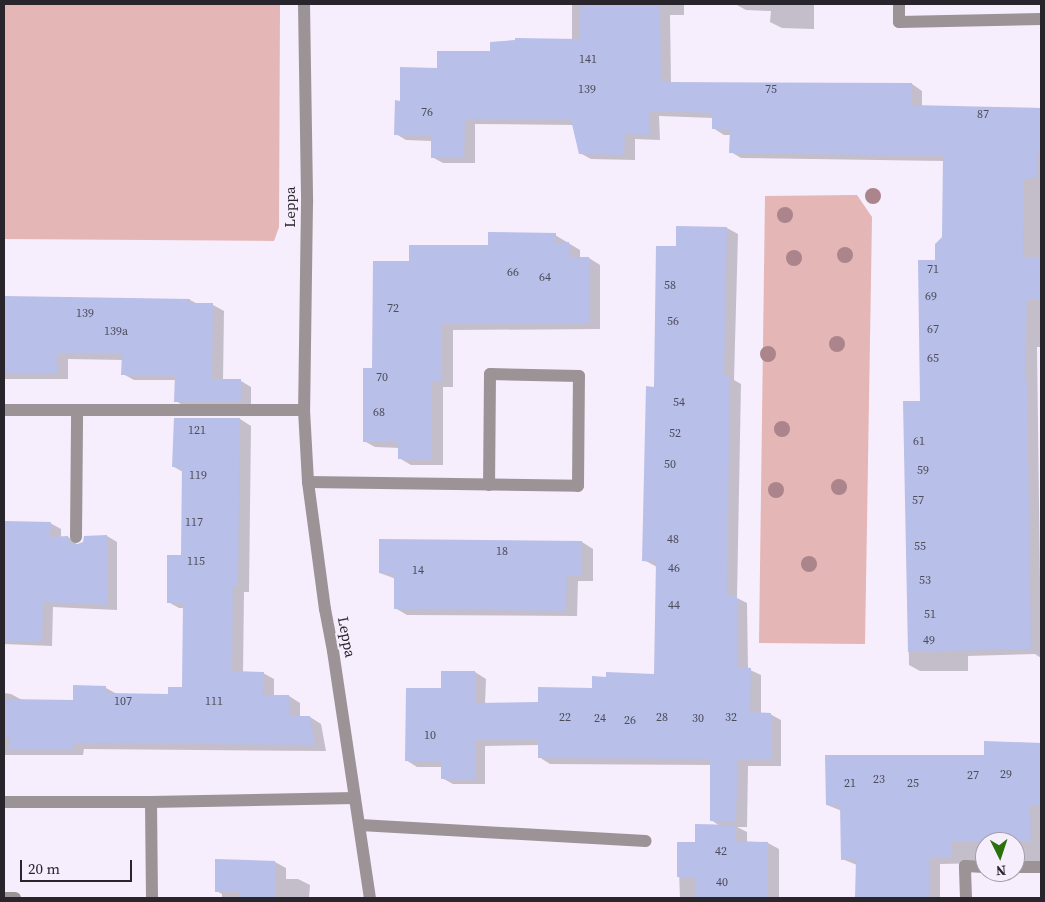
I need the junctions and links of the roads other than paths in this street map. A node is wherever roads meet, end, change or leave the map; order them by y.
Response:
1 (304, 4) edge
2 (900, 4) edge
3 (1041, 19) edge
4 (4, 410) edge
5 (77, 410) junction
6 (304, 410) junction
7 (308, 482) junction
8 (489, 485) junction
9 (76, 536) dead end
10 (356, 798) junction
11 (4, 802) edge
12 (151, 802) junction
13 (360, 825) junction
14 (646, 841) dead end
15 (975, 866) edge
16 (1025, 867) edge
17 (1041, 867) edge
18 (4, 898) edge
19 (15, 898) edge
20 (152, 898) edge
21 (370, 898) edge
22 (966, 898) edge

1 - 6 street, Leppa
2 - 3 street
4 - 5 street
5 - 6 street
5 - 9 street
6 - 7 street, Leppa
7 - 8 street
7 - 10 street, Leppa
8 - 8 street
10 - 12 street
10 - 13 street, Leppa
11 - 12 street
12 - 20 street
13 - 14 street
13 - 21 street, Leppa
15 - 22 street
16 - 17 street
18 - 19 street

